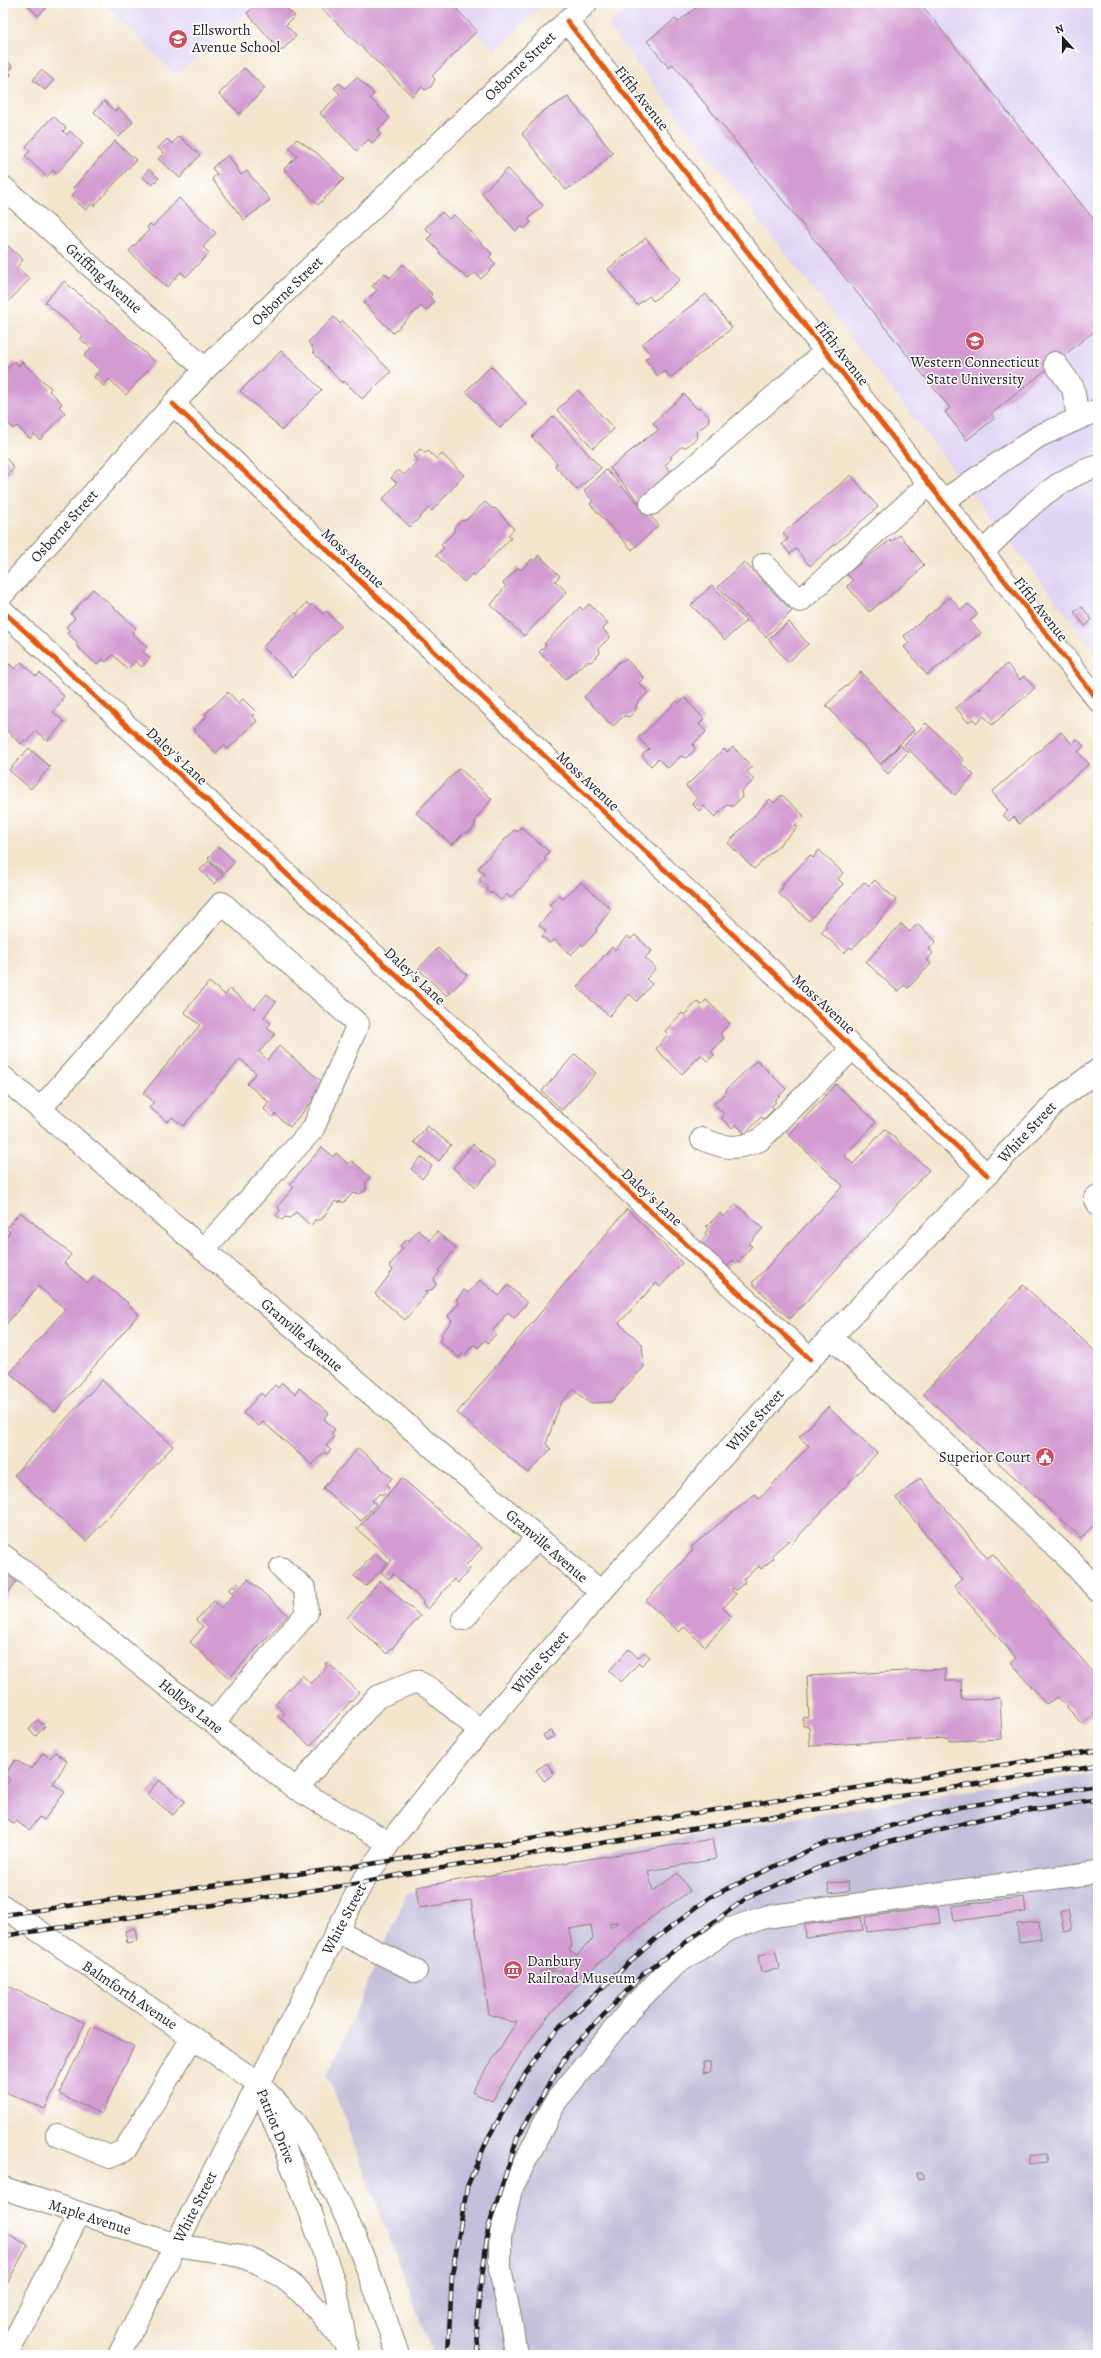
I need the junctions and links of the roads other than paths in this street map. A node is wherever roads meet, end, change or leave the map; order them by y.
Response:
1 (586, 3) edge
2 (567, 21) junction
3 (3, 187) edge
4 (826, 351) junction
5 (1055, 363) dead end
6 (205, 369) junction
7 (173, 404) junction
8 (1088, 414) edge
9 (1098, 466) edge
10 (929, 484) junction
11 (943, 502) junction
12 (651, 504) dead end
13 (982, 553) junction
14 (764, 564) dead end
15 (3, 594) edge
16 (3, 612) edge
17 (1098, 700) edge
18 (853, 1048) junction
19 (1098, 1070) edge
20 (3, 1077) edge
21 (40, 1109) junction
22 (702, 1139) dead end
23 (987, 1175) junction
24 (1098, 1196) edge
25 (1098, 1204) edge
26 (203, 1250) junction
27 (831, 1337) junction
28 (810, 1359) junction
29 (537, 1538) junction
30 (3, 1555) edge
31 (281, 1568) dead end
32 (601, 1592) junction
33 (1098, 1592) edge
34 (463, 1619) dead end
35 (213, 1723) junction
36 (480, 1731) junction
37 (296, 1789) junction
38 (389, 1843) junction
39 (1098, 1872) edge
40 (3, 1906) edge
41 (338, 1932) junction
42 (416, 1971) dead end
43 (192, 2038) junction
44 (258, 2083) junction
45 (57, 2135) dead end
46 (3, 2188) edge
47 (79, 2214) junction
48 (176, 2245) junction
49 (347, 2350) edge
50 (7, 2355) edge
51 (119, 2355) edge
52 (398, 2355) edge
53 (516, 2355) edge

1 - 2 street, Osborne Street
2 - 4 street, Fifth Avenue
2 - 6 street, Osborne Street
3 - 6 street, Griffing Avenue
4 - 10 street, Fifth Avenue
4 - 12 street
5 - 8 street
6 - 7 street, Osborne Street
7 - 15 street, Osborne Street
7 - 18 street, Moss Avenue
8 - 11 street
9 - 13 street
10 - 11 street, Fifth Avenue
10 - 14 street
11 - 13 street, Fifth Avenue
13 - 17 street, Fifth Avenue
16 - 28 street, Daley's Lane
18 - 22 street
18 - 23 street, Moss Avenue
19 - 23 street, White Street
20 - 21 street, Granville Avenue
21 - 26 street, Granville Avenue
21 - 26 street
23 - 27 street, White Street
24 - 25 street
26 - 29 street, Granville Avenue
27 - 28 street, White Street
27 - 33 street
28 - 32 street, White Street
29 - 32 street, Granville Avenue
29 - 34 street
30 - 35 street, Holleys Lane
31 - 35 street
32 - 36 street, White Street
35 - 37 street, Holleys Lane
36 - 37 street
36 - 38 street, White Street
37 - 38 street, Holleys Lane
38 - 41 street, White Street
39 - 53 street
40 - 43 street, Balmforth Avenue
41 - 42 street
41 - 44 street, White Street
43 - 44 street, Balmforth Avenue
43 - 45 street
44 - 48 street, White Street
44 - 49 street, Patriot Drive
44 - 52 street, Patriot Drive
46 - 47 street, Maple Avenue
47 - 48 street, Maple Avenue
47 - 50 street
48 - 49 street, Patriot Drive
48 - 51 street, White Street

